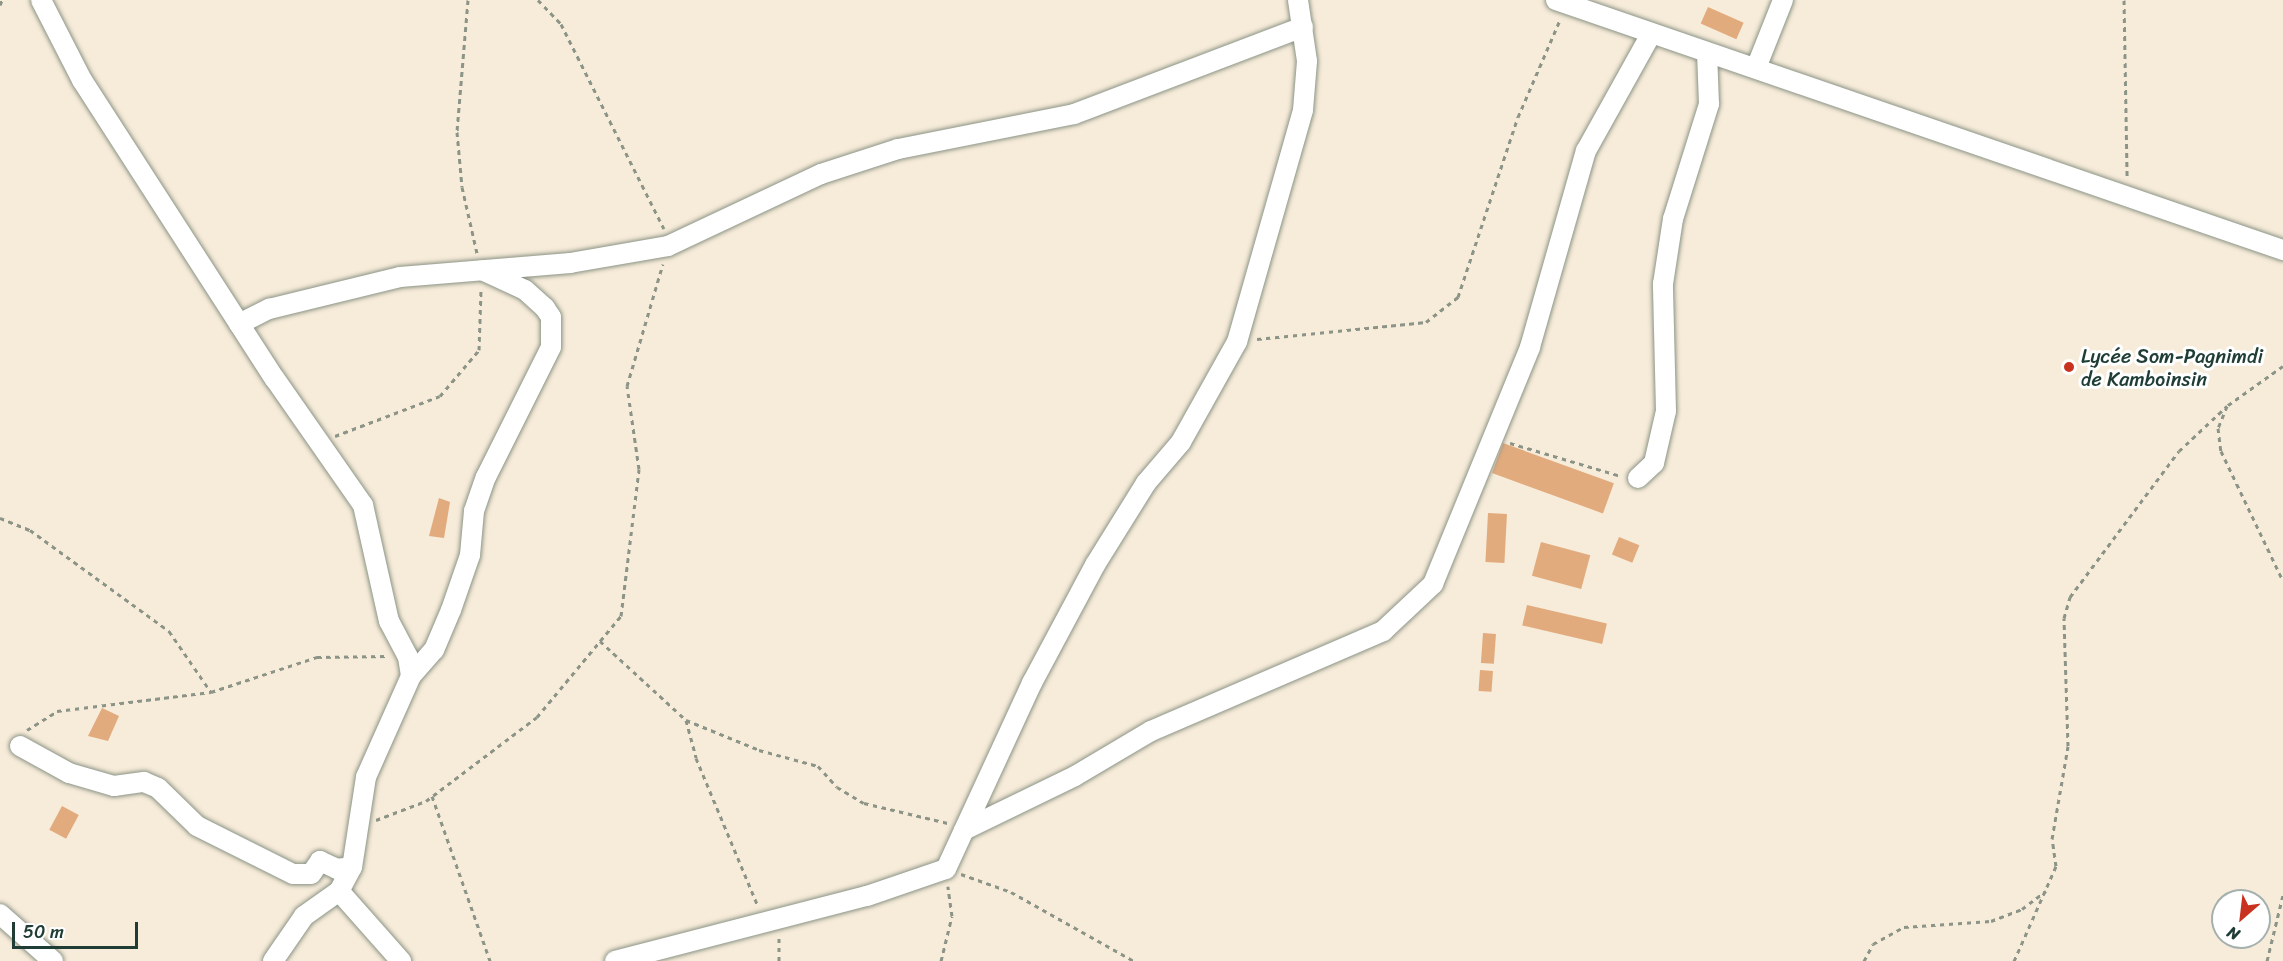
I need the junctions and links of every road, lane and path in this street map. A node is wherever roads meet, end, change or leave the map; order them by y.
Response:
1 (2, 0) edge
2 (41, 0) edge
3 (538, 0) edge
4 (1298, 0) edge
5 (1783, 0) edge
6 (2124, 0) edge
7 (1562, 2) edge
8 (0, 4) edge
9 (1303, 27) junction
10 (1651, 33) junction
11 (1707, 53) junction
12 (1756, 68) junction
13 (2126, 195) junction
14 (668, 246) junction
15 (2283, 250) edge
16 (481, 269) junction
17 (239, 324) junction
18 (1237, 342) junction
19 (2283, 366) edge
20 (2227, 406) junction
21 (1490, 435) junction
22 (1638, 478) joint
23 (0, 518) edge
24 (2283, 580) edge
25 (600, 641) junction
26 (410, 666) junction
27 (211, 692) junction
28 (686, 720) junction
29 (20, 746) joint
30 (432, 796) junction
31 (355, 828) junction
32 (964, 830) junction
33 (352, 867) junction
34 (946, 869) junction
35 (2049, 889) junction
36 (339, 891) junction
37 (2283, 895) edge
38 (0, 914) edge
39 (772, 921) junction
40 (53, 961) edge
41 (273, 961) edge
42 (401, 961) edge
43 (490, 961) edge
44 (615, 961) edge
45 (779, 961) edge
46 (941, 961) edge
47 (1134, 961) edge
48 (1864, 961) edge
49 (2014, 961) edge
50 (2267, 961) edge

1 - 8 path
2 - 17 street
3 - 14 path
4 - 9 street
5 - 12 street
6 - 13 path
7 - 10 street
7 - 18 path
9 - 14 street
9 - 18 street
10 - 11 street
10 - 21 street
11 - 12 street
11 - 22 street
12 - 13 street
13 - 15 street
14 - 16 street
14 - 25 path
16 - 17 street
16 - 26 street
17 - 26 street
18 - 32 street
19 - 20 path
20 - 24 path
20 - 35 path
21 - 22 path
21 - 32 street
23 - 27 path
25 - 28 path
25 - 30 path
26 - 27 path
26 - 31 street
27 - 29 path
28 - 32 path
28 - 39 path
29 - 33 street
30 - 31 path
30 - 43 path
31 - 33 street
32 - 34 street
33 - 36 street
34 - 39 street
34 - 46 path
34 - 47 path
35 - 48 path
35 - 49 path
36 - 41 street
36 - 42 street
37 - 50 path
38 - 40 street
39 - 44 street
39 - 45 path

